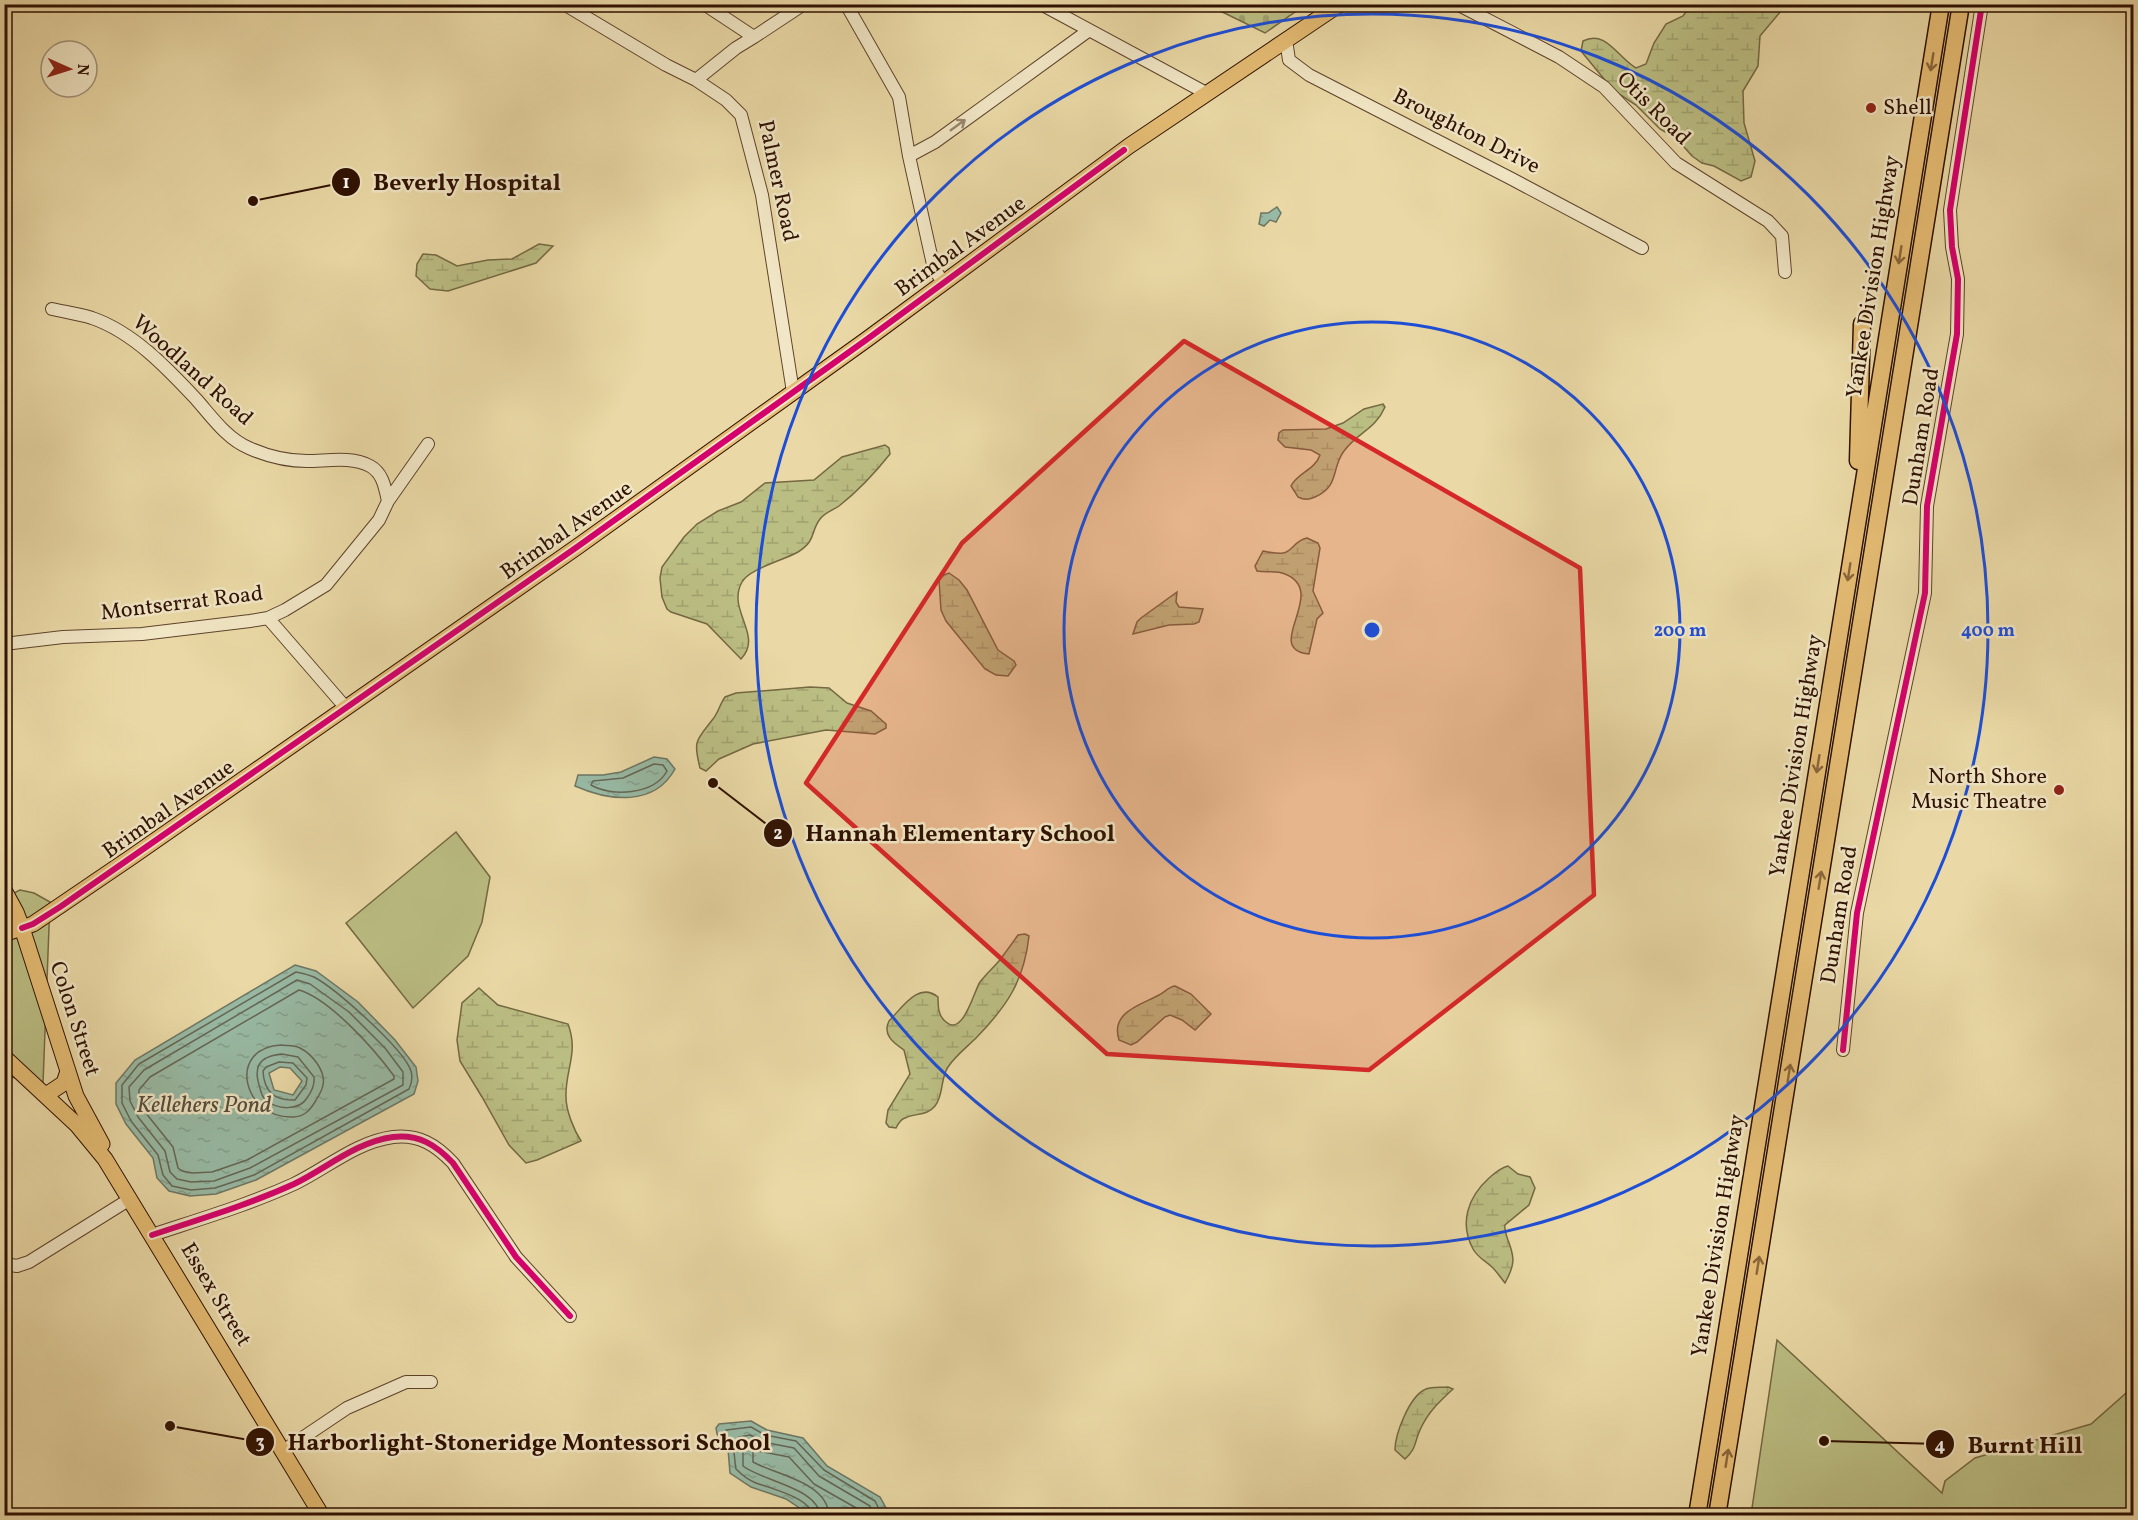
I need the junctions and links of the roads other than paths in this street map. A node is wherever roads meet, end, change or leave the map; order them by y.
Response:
1 (564, 4) edge
2 (704, 4) edge
3 (804, 4) edge
4 (846, 4) edge
5 (1041, 4) edge
6 (1340, 4) edge
7 (1457, 4) edge
8 (1941, 4) edge
9 (1961, 4) edge
10 (1982, 4) edge
11 (1088, 30) junction
12 (754, 37) junction
13 (1286, 40) junction
14 (696, 80) junction
15 (1206, 93) junction
16 (909, 156) junction
17 (1642, 248) dead end
18 (1785, 272) dead end
19 (943, 282) junction
20 (52, 309) dead end
21 (1862, 324) dead end
22 (793, 392) junction
23 (428, 444) dead end
24 (388, 501) junction
25 (1855, 535) junction
26 (268, 618) junction
27 (4, 644) edge
28 (346, 708) junction
29 (4, 890) edge
30 (22, 928) junction
31 (4, 934) edge
32 (1843, 1050) dead end
33 (4, 1057) edge
34 (68, 1071) junction
35 (46, 1095) junction
36 (105, 1159) junction
37 (130, 1199) junction
38 (152, 1235) junction
39 (4, 1264) edge
40 (570, 1316) dead end
41 (431, 1382) dead end
42 (283, 1451) junction
43 (322, 1515) edge
44 (1697, 1515) edge
45 (1717, 1515) edge

1 - 14 street, Palmer Road
2 - 12 street
3 - 12 street
4 - 16 street
5 - 11 street
6 - 13 main road, Brimbal Avenue
7 - 18 street, Otis Road
8 -> 25 highway, Yankee Division Highway
45 -> 9 highway, Yankee Division Highway
10 - 32 street, Dunham Road
11 - 15 street
16 -> 11 street
12 - 14 street
13 - 15 main road, Brimbal Avenue
13 - 17 street, Broughton Drive
14 - 22 street, Palmer Road
15 - 19 main road, Brimbal Avenue
16 - 19 street
19 - 22 main road, Brimbal Avenue
20 - 24 street, Woodland Road
21 - 25 highway
22 - 28 main road, Brimbal Avenue
23 - 24 street, Montserrat Road
24 - 26 street, Montserrat Road
25 -> 44 highway, Yankee Division Highway
26 - 27 street, Montserrat Road
26 - 28 street
28 - 30 main road, Brimbal Avenue
29 - 30 main road, Colon Street
30 - 31 main road, Brimbal Avenue
30 - 34 main road, Colon Street
33 - 35 main road, Essex Street
34 - 35 main road
34 - 36 main road, Colon Street
35 - 36 main road, Essex Street
36 - 37 main road, Essex Street
37 - 38 main road, Essex Street
37 - 39 street
38 - 40 street
38 - 42 main road, Essex Street
41 - 42 street
42 - 43 main road, Essex Street

